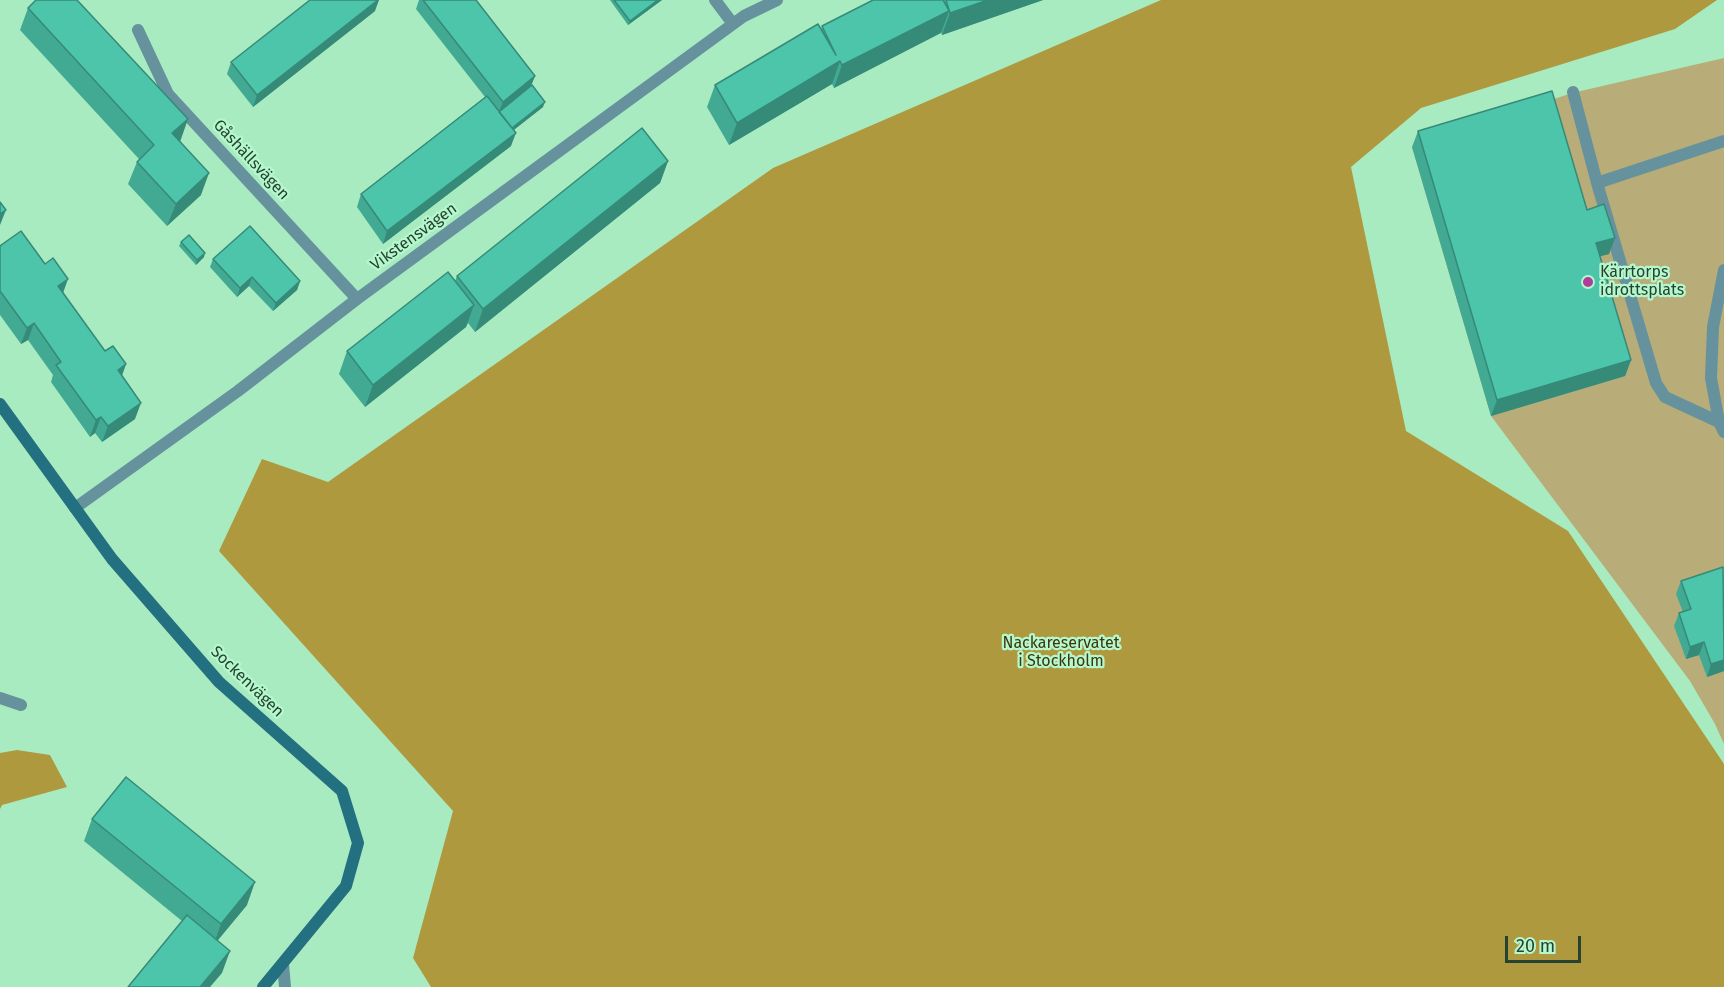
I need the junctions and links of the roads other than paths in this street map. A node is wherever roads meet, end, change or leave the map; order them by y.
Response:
1 (715, 0) edge
2 (777, 0) edge
3 (733, 24) junction
4 (138, 30) dead end
5 (1573, 92) dead end
6 (1724, 144) edge
7 (1598, 183) junction
8 (1724, 270) edge
9 (357, 299) junction
10 (0, 404) edge
11 (1721, 427) edge
12 (75, 508) junction
13 (0, 698) edge
14 (21, 705) dead end
15 (283, 964) junction
16 (263, 987) edge
17 (285, 987) edge

1 - 3 street
2 - 3 street, Vikstensvägen
3 - 9 street, Vikstensvägen
4 - 9 street, Gåshällsvägen
5 - 7 street
6 - 7 street
7 - 11 street
8 - 11 street
9 - 12 street, Vikstensvägen
10 - 12 street, Sockenvägen
12 - 15 street, Sockenvägen
13 - 14 street
15 - 16 street, Sockenvägen
15 - 17 street

